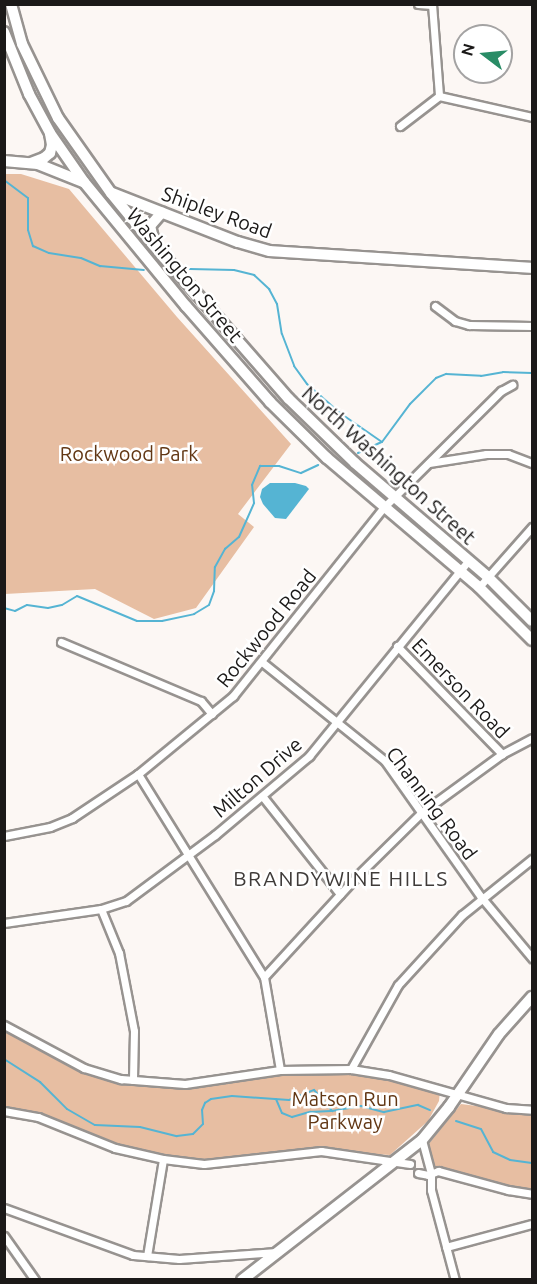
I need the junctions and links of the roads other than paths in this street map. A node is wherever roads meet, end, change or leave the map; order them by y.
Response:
1 (6, 4) edge
2 (11, 4) edge
3 (418, 4) edge
4 (432, 5) edge
5 (4, 32) edge
6 (22, 44) junction
7 (439, 96) junction
8 (532, 117) edge
9 (400, 126) dead end
10 (50, 133) junction
11 (4, 161) edge
12 (31, 163) junction
13 (84, 182) junction
14 (111, 193) junction
15 (162, 212) junction
16 (161, 253) junction
17 (532, 268) edge
18 (435, 306) dead end
19 (532, 326) edge
20 (512, 386) dead end
21 (428, 463) junction
22 (532, 463) edge
23 (394, 498) junction
24 (384, 507) junction
25 (532, 527) edge
26 (469, 560) junction
27 (460, 571) junction
28 (488, 577) junction
29 (480, 587) junction
30 (532, 621) edge
31 (532, 640) edge
32 (61, 642) dead end
33 (397, 646) junction
34 (262, 662) junction
35 (212, 714) junction
36 (337, 722) junction
37 (532, 738) edge
38 (502, 754) junction
39 (138, 774) junction
40 (263, 797) junction
41 (421, 813) junction
42 (4, 836) edge
43 (188, 855) junction
44 (532, 859) edge
45 (340, 894) junction
46 (481, 897) junction
47 (101, 909) junction
48 (4, 923) edge
49 (532, 958) edge
50 (264, 977) junction
51 (532, 997) edge
52 (4, 1025) edge
53 (351, 1069) junction
54 (280, 1070) junction
55 (133, 1080) junction
56 (458, 1095) junction
57 (532, 1110) edge
58 (4, 1111) edge
59 (422, 1140) junction
60 (163, 1159) junction
61 (403, 1161) junction
62 (418, 1173) junction
63 (431, 1173) junction
64 (431, 1190) junction
65 (532, 1194) edge
66 (4, 1208) edge
67 (532, 1224) edge
68 (4, 1236) edge
69 (446, 1247) junction
70 (279, 1252) junction
71 (147, 1256) junction
72 (35, 1280) edge
73 (242, 1280) edge
74 (455, 1280) edge

1 - 6 main road
2 - 6 main road, Washington Street
3 - 4 street
4 - 7 street
5 - 10 main road, Washington Street
6 - 14 main road, Washington Street
7 - 8 street
7 - 9 street
10 - 12 main road
10 - 13 main road, Washington Street
11 - 12 main road, Shipley Road
12 - 13 main road, Shipley Road
13 - 14 main road, Shipley Road
13 - 24 main road, Washington Street
14 - 15 main road, Shipley Road
14 - 16 main road, North Washington Street
15 - 16 main road
15 - 17 main road, Shipley Road
16 - 23 main road, North Washington Street
18 - 19 street
20 - 21 street, Rockwood Road
21 - 22 street
21 - 23 street, Rockwood Road
23 - 24 street, Rockwood Road
23 - 26 main road, North Washington Street
24 - 27 main road, North Washington Street
24 - 34 street, Rockwood Road
25 - 28 street
26 - 27 street, Milton Drive
26 - 28 main road, North Washington Street
27 - 29 main road, North Washington Street
27 - 33 street, Milton Drive
28 - 29 street
28 - 30 main road, North Washington Street
29 - 31 main road, North Washington Street
32 - 35 street
33 - 36 street, Milton Drive
33 - 38 street, Emerson Road
34 - 35 street, Rockwood Road
34 - 36 street, Channing Road
35 - 39 street, Rockwood Road
36 - 40 street, Milton Drive
36 - 41 street, Channing Road
37 - 38 street
38 - 41 street
39 - 42 street, Rockwood Road
39 - 43 street
40 - 43 street, Milton Drive
40 - 45 street
41 - 45 street
41 - 46 street, Channing Road
43 - 47 street, Milton Drive
43 - 50 street
44 - 46 street
45 - 50 street
46 - 49 street, Channing Road
46 - 53 street
47 - 48 street, Milton Drive
47 - 55 street
50 - 54 street
51 - 56 main road
52 - 55 street
53 - 54 street
53 - 56 street
54 - 55 street
56 - 57 street
56 - 59 main road
58 - 60 street
59 - 61 main road
59 - 63 street
60 - 61 street
60 - 71 street
61 - 62 street
61 - 70 main road
62 - 63 street
62 - 64 street
63 - 64 street
63 - 65 street
64 - 69 street
66 - 71 street
67 - 69 street
68 - 72 street
69 - 74 street
70 - 71 street
70 - 73 main road

